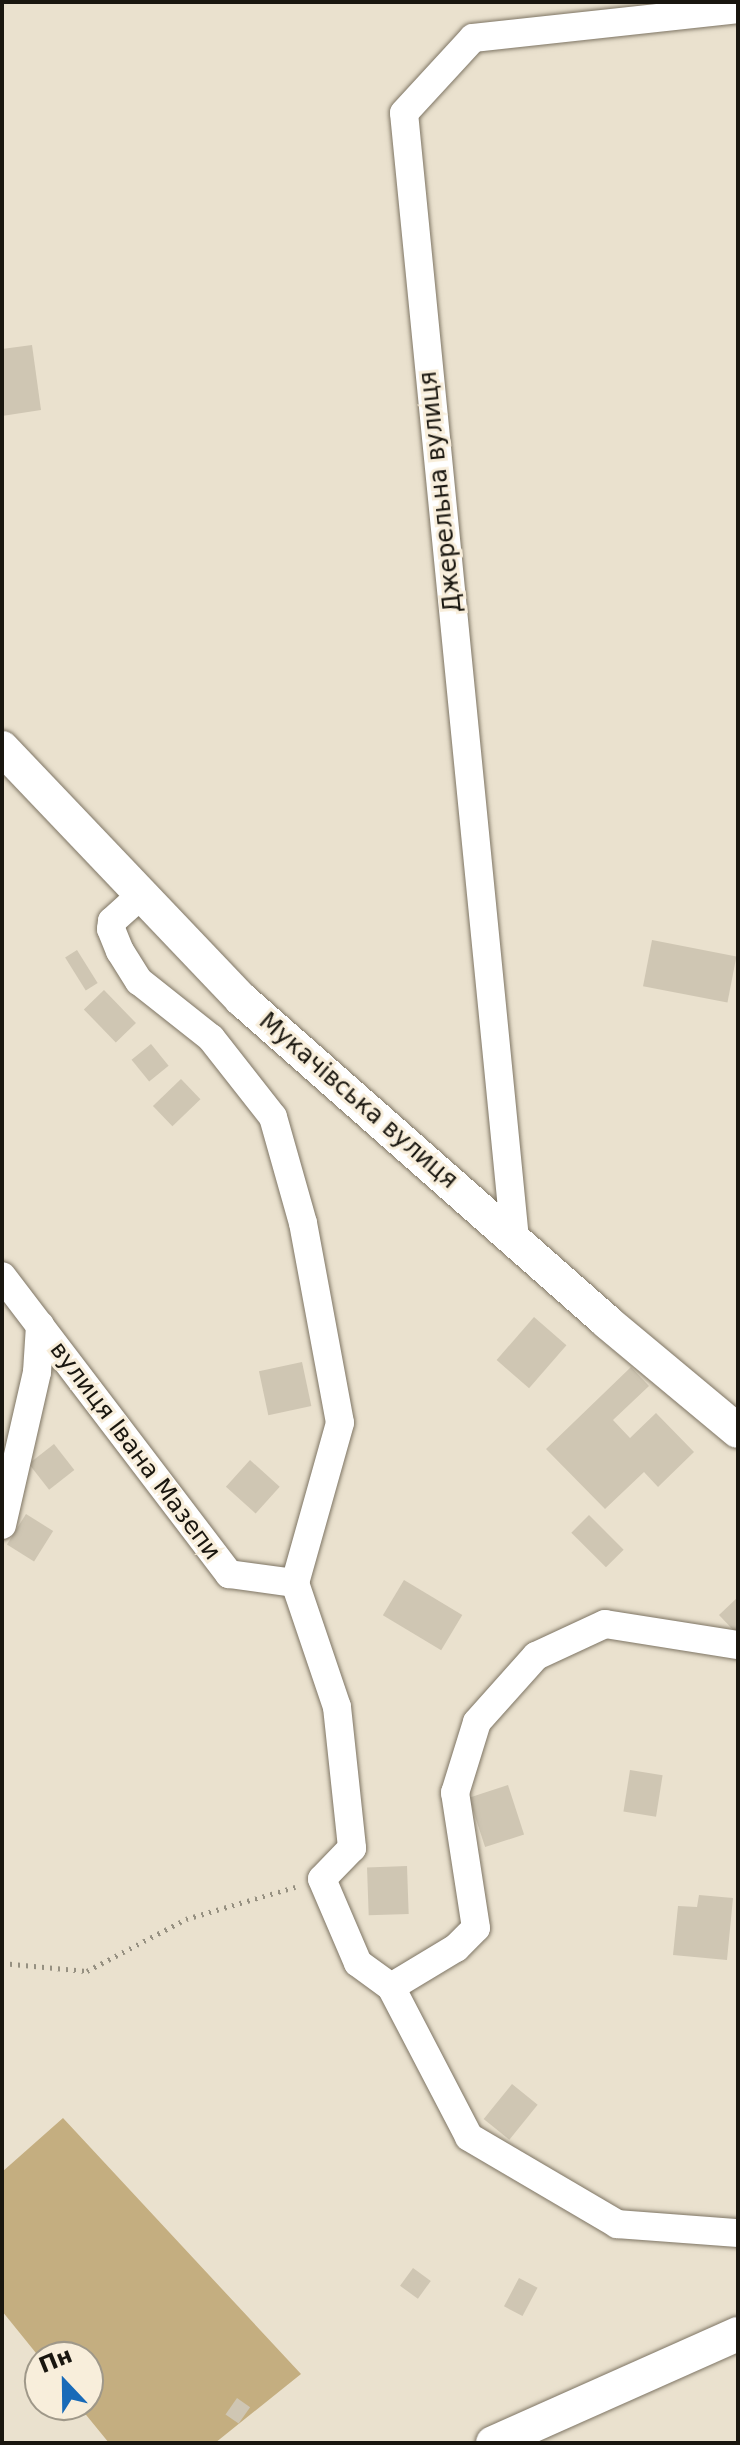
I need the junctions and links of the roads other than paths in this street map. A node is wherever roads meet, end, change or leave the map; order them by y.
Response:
1 (738, 9) edge
2 (2, 748) edge
3 (141, 895) junction
4 (515, 1239) junction
5 (2, 1276) edge
6 (40, 1325) junction
7 (738, 1431) edge
8 (2, 1525) edge
9 (295, 1583) junction
10 (738, 1645) edge
11 (391, 1987) junction
12 (738, 2233) edge
13 (738, 2334) edge
14 (493, 2443) edge

1 - 4 street, Джерельна вулиця
2 - 3 street, Мукачівська вулиця
3 - 4 street, Мукачівська вулиця
3 - 9 street
4 - 7 street, Мукачівська вулиця
5 - 6 street, вулиця Івана Мазепи
6 - 8 street
6 - 9 street, вулиця Івана Мазепи
9 - 11 street
10 - 11 street
11 - 12 street
13 - 14 street

